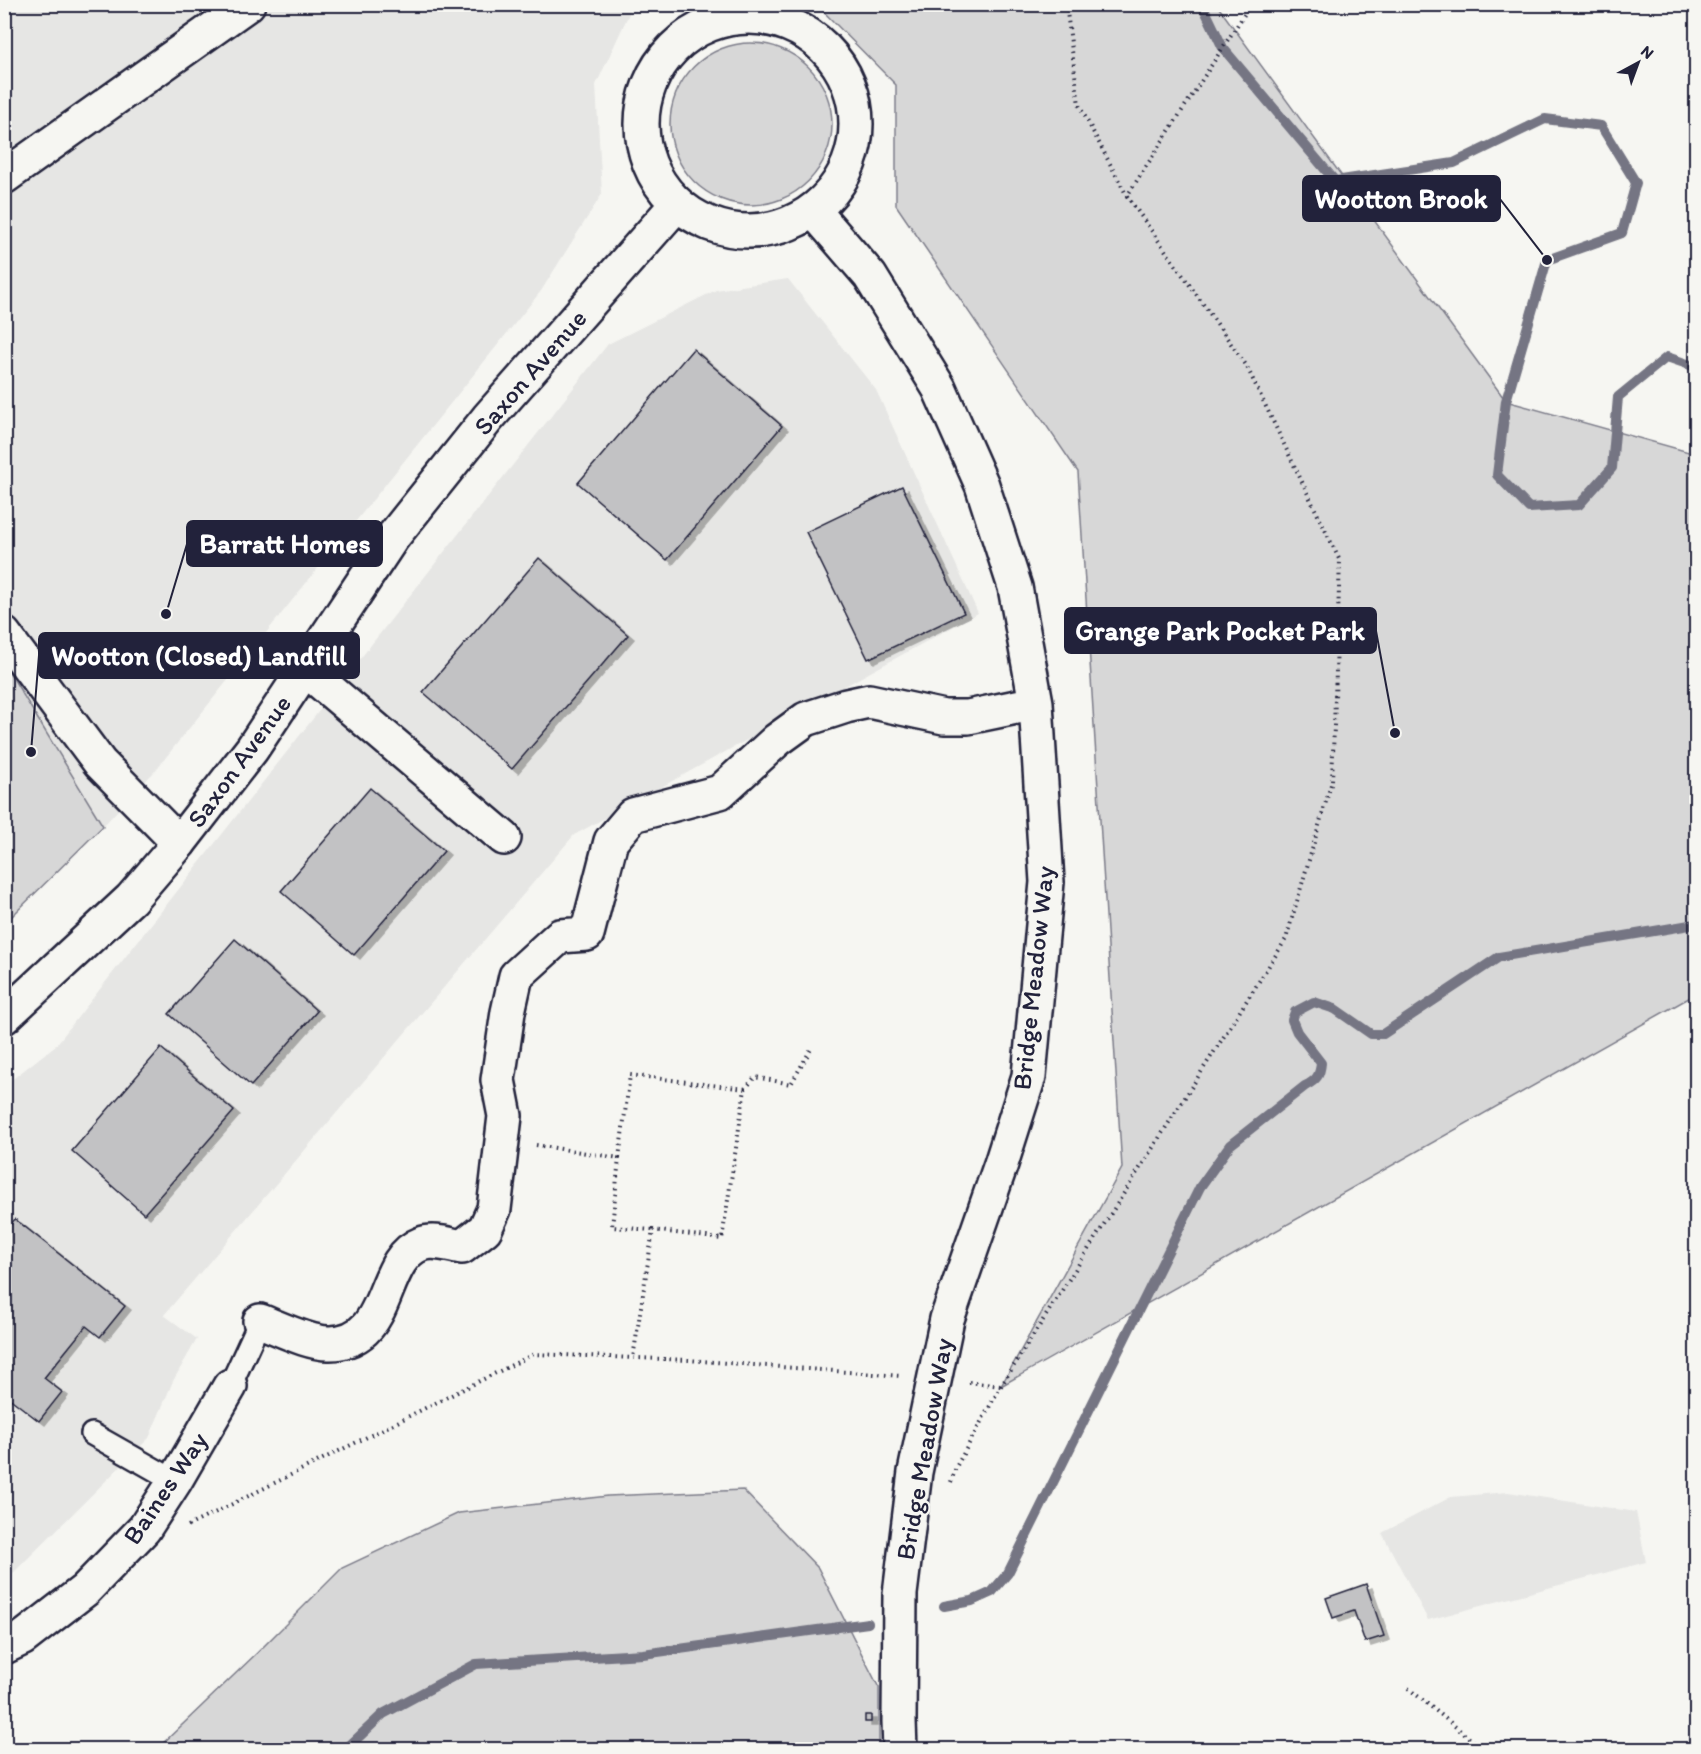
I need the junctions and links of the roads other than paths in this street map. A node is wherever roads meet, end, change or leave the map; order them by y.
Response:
1 (248, 4) edge
2 (720, 12) edge
3 (4, 177) edge
4 (677, 204) junction
5 (814, 211) junction
6 (4, 633) edge
7 (305, 669) junction
8 (1036, 703) junction
9 (504, 838) dead end
10 (179, 843) junction
11 (4, 1017) edge
12 (260, 1322) joint
13 (230, 1386) joint
14 (92, 1434) dead end
15 (175, 1481) junction
16 (4, 1647) edge
17 (900, 1749) edge

1 - 3 street
2 - 4 street
2 - 5 street
4 - 5 street
4 - 7 street, Saxon Avenue
5 - 8 street, Bridge Meadow Way
6 - 10 street
7 - 9 street
7 - 10 street, Saxon Avenue
8 - 12 street
8 - 17 street, Bridge Meadow Way
10 - 11 street, Saxon Avenue
12 - 13 lane
13 - 15 street, Baines Way
14 - 15 lane
15 - 16 street, Baines Way

